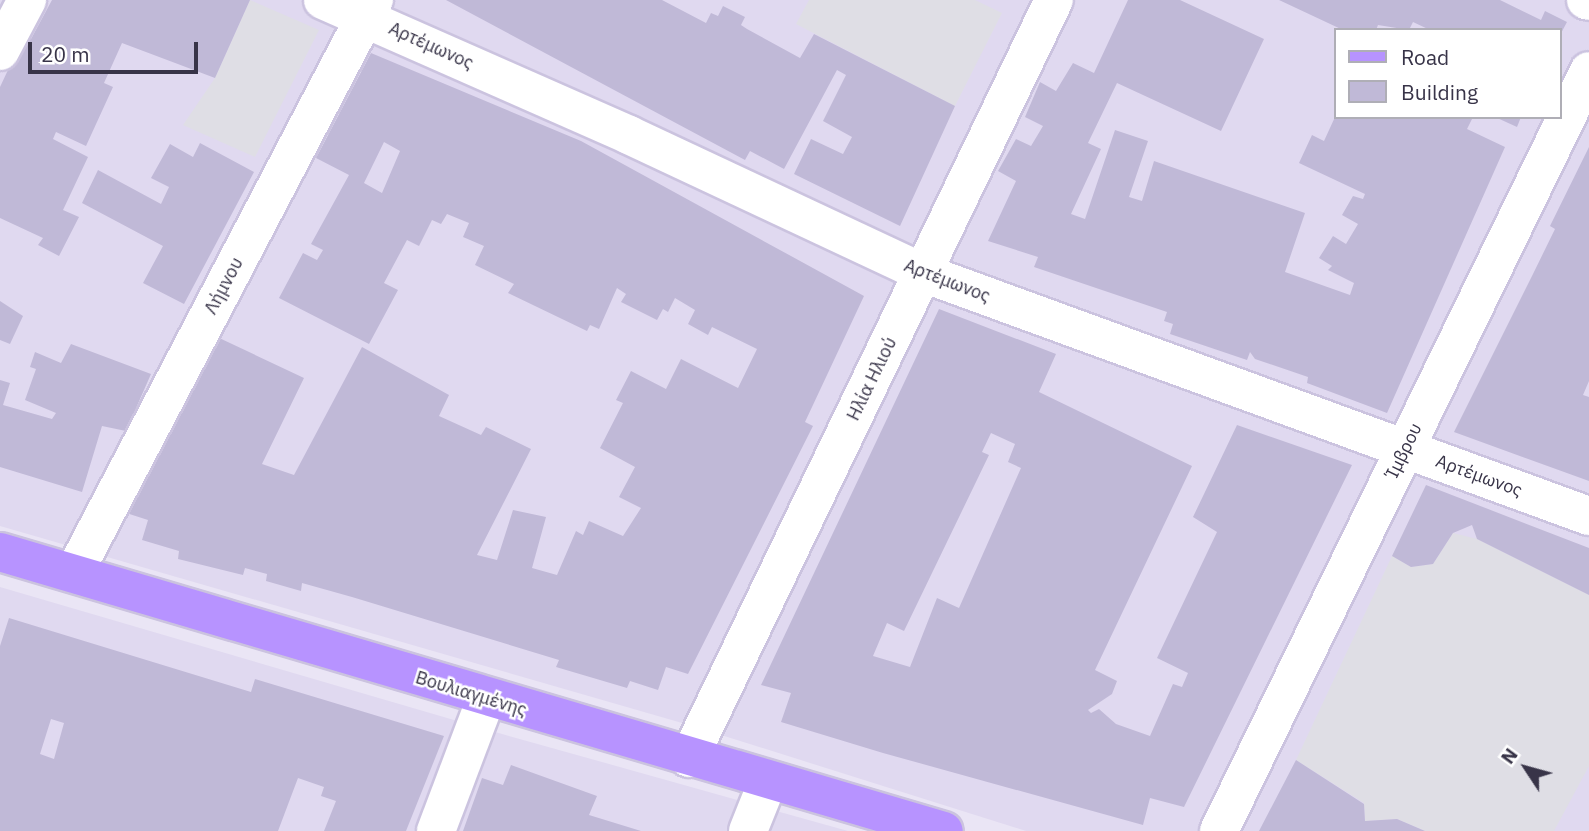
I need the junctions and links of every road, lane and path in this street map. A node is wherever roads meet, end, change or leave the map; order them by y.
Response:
1 (27, 0) edge
2 (323, 0) edge
3 (1054, 0) edge
4 (370, 8) edge
5 (0, 51) edge
6 (1589, 71) edge
7 (923, 273) junction
8 (1405, 450) junction
9 (1589, 516) edge
10 (0, 552) edge
11 (74, 573) junction
12 (486, 699) junction
13 (689, 758) junction
14 (768, 781) junction
15 (436, 831) edge
16 (748, 831) edge
17 (944, 831) edge
18 (1219, 831) edge

1 - 5 street
2 - 4 street, Αρτέμωνος
3 - 7 street, Ηλία Ηλιού
4 - 7 street, Αρτέμωνος
4 - 11 street, Λήμνου
6 - 8 street, Ίμβρου
7 - 8 street, Αρτέμωνος
7 - 13 street, Ηλία Ηλιού
8 - 9 street, Αρτέμωνος
8 - 18 street, Ίμβρου
10 - 11 main road, Βουλιαγμένης
11 - 12 main road, Βουλιαγμένης
12 - 13 main road, Βουλιαγμένης
12 - 15 street
13 - 14 main road, Βουλιαγμένης
14 - 16 street
14 - 17 main road, Βουλιαγμένης

